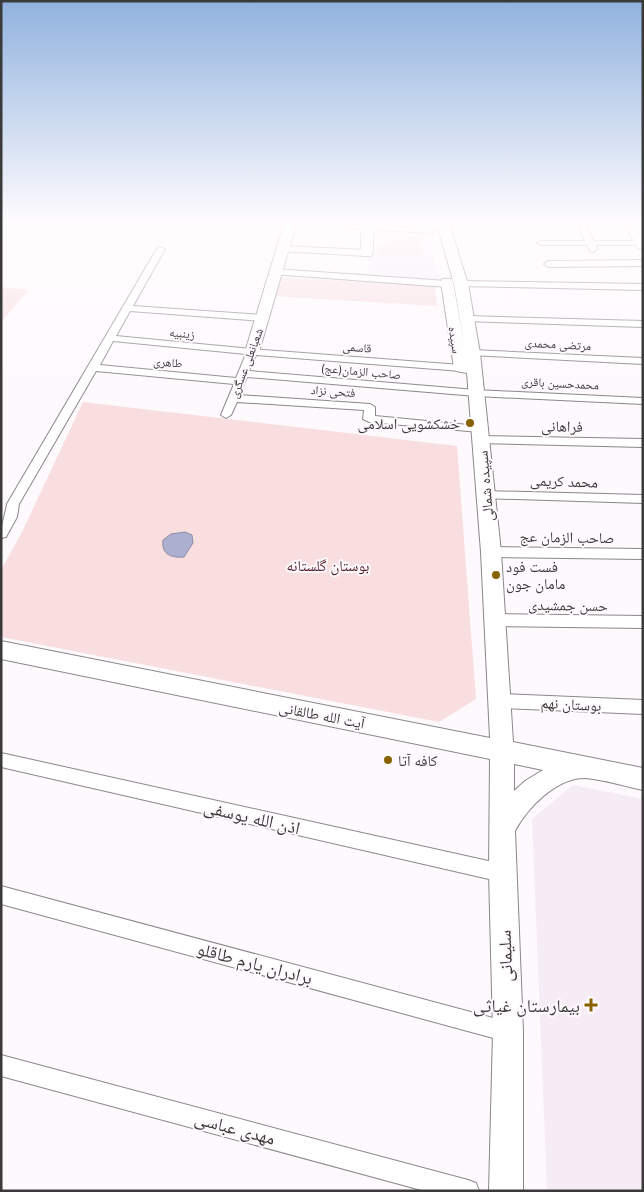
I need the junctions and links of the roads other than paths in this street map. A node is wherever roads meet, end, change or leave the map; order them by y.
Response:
1 (144, 280) edge
2 (273, 280) edge
3 (384, 280) edge
4 (447, 280) edge
5 (458, 280) edge
6 (447, 284) junction
7 (461, 284) junction
8 (643, 287) edge
9 (128, 308) junction
10 (262, 318) junction
11 (467, 319) junction
12 (643, 324) edge
13 (110, 338) junction
14 (252, 352) junction
15 (643, 361) edge
16 (469, 363) junction
17 (94, 368) junction
18 (242, 377) junction
19 (476, 392) junction
20 (232, 398) junction
21 (643, 401) edge
22 (226, 415) dead end
23 (480, 434) junction
24 (643, 443) edge
25 (485, 495) junction
26 (643, 499) edge
27 (1, 534) edge
28 (491, 552) junction
29 (643, 554) edge
30 (494, 620) junction
31 (643, 622) edge
32 (1, 650) edge
33 (500, 701) junction
34 (643, 707) edge
35 (502, 752) junction
36 (1, 760) edge
37 (586, 768) junction
38 (643, 779) edge
39 (502, 830) junction
40 (502, 873) junction
41 (1, 895) edge
42 (508, 1032) junction
43 (1, 1065) edge
44 (468, 1191) edge
45 (506, 1191) edge

1 - 9 street
2 - 10 main road, شعبانعلی عسگری
3 - 6 street
4 - 6 main road, سپیده
5 - 7 main road, سپیده شمالی
6 - 16 main road, سپیده
7 - 8 street
7 - 11 main road, سپیده شمالی
9 - 10 street
9 - 13 street
10 - 14 main road, شعبانعلی عسگری
11 - 12 street
11 - 16 main road, سپیده شمالی
13 - 14 street, زینبیه
13 - 17 street
14 - 16 street, قاسمی
14 - 18 street, شعبانعلی عسگری
15 - 16 street, مرتضی محمدی
16 - 19 main road, سپیده شمالی
17 - 18 street, طاهری
17 - 27 street
18 - 19 street, صاحب الزمان(عج)
18 - 20 street, شعبانعلی عسگری
19 - 21 street, محمدحسین باقری
19 - 23 main road, سپیده شمالی
20 - 22 street, شعبانعلی عسگری
20 - 23 street, فتحی نزاد
23 - 24 street, فراهانی
23 - 25 main road, سپیده شمالی
25 - 26 street, محمد کریمی
25 - 28 main road, سپیده شمالی
28 - 29 street, صاحب الزمان عج
28 - 30 main road, سپیده شمالی
30 - 31 street, حسن جمشیدی
30 - 33 main road, سپیده شمالی
32 - 35 main road, آیت الله طالقانی
33 - 34 street, بوستان نهم
33 - 35 main road, سپیده شمالی
35 - 37 main road, آیت الله طالقانی
35 - 39 main road, سلیمانی
36 - 40 street, اذن الله یوسفی
37 - 38 main road, آیت الله طالقانی
37 - 39 main road
39 - 40 main road, سلیمانی
40 - 42 main road, سلیمانی
41 - 42 street, برادران یارم طاقلو
42 - 45 main road, سلیمانی
43 - 44 street, مهدی عباسی

